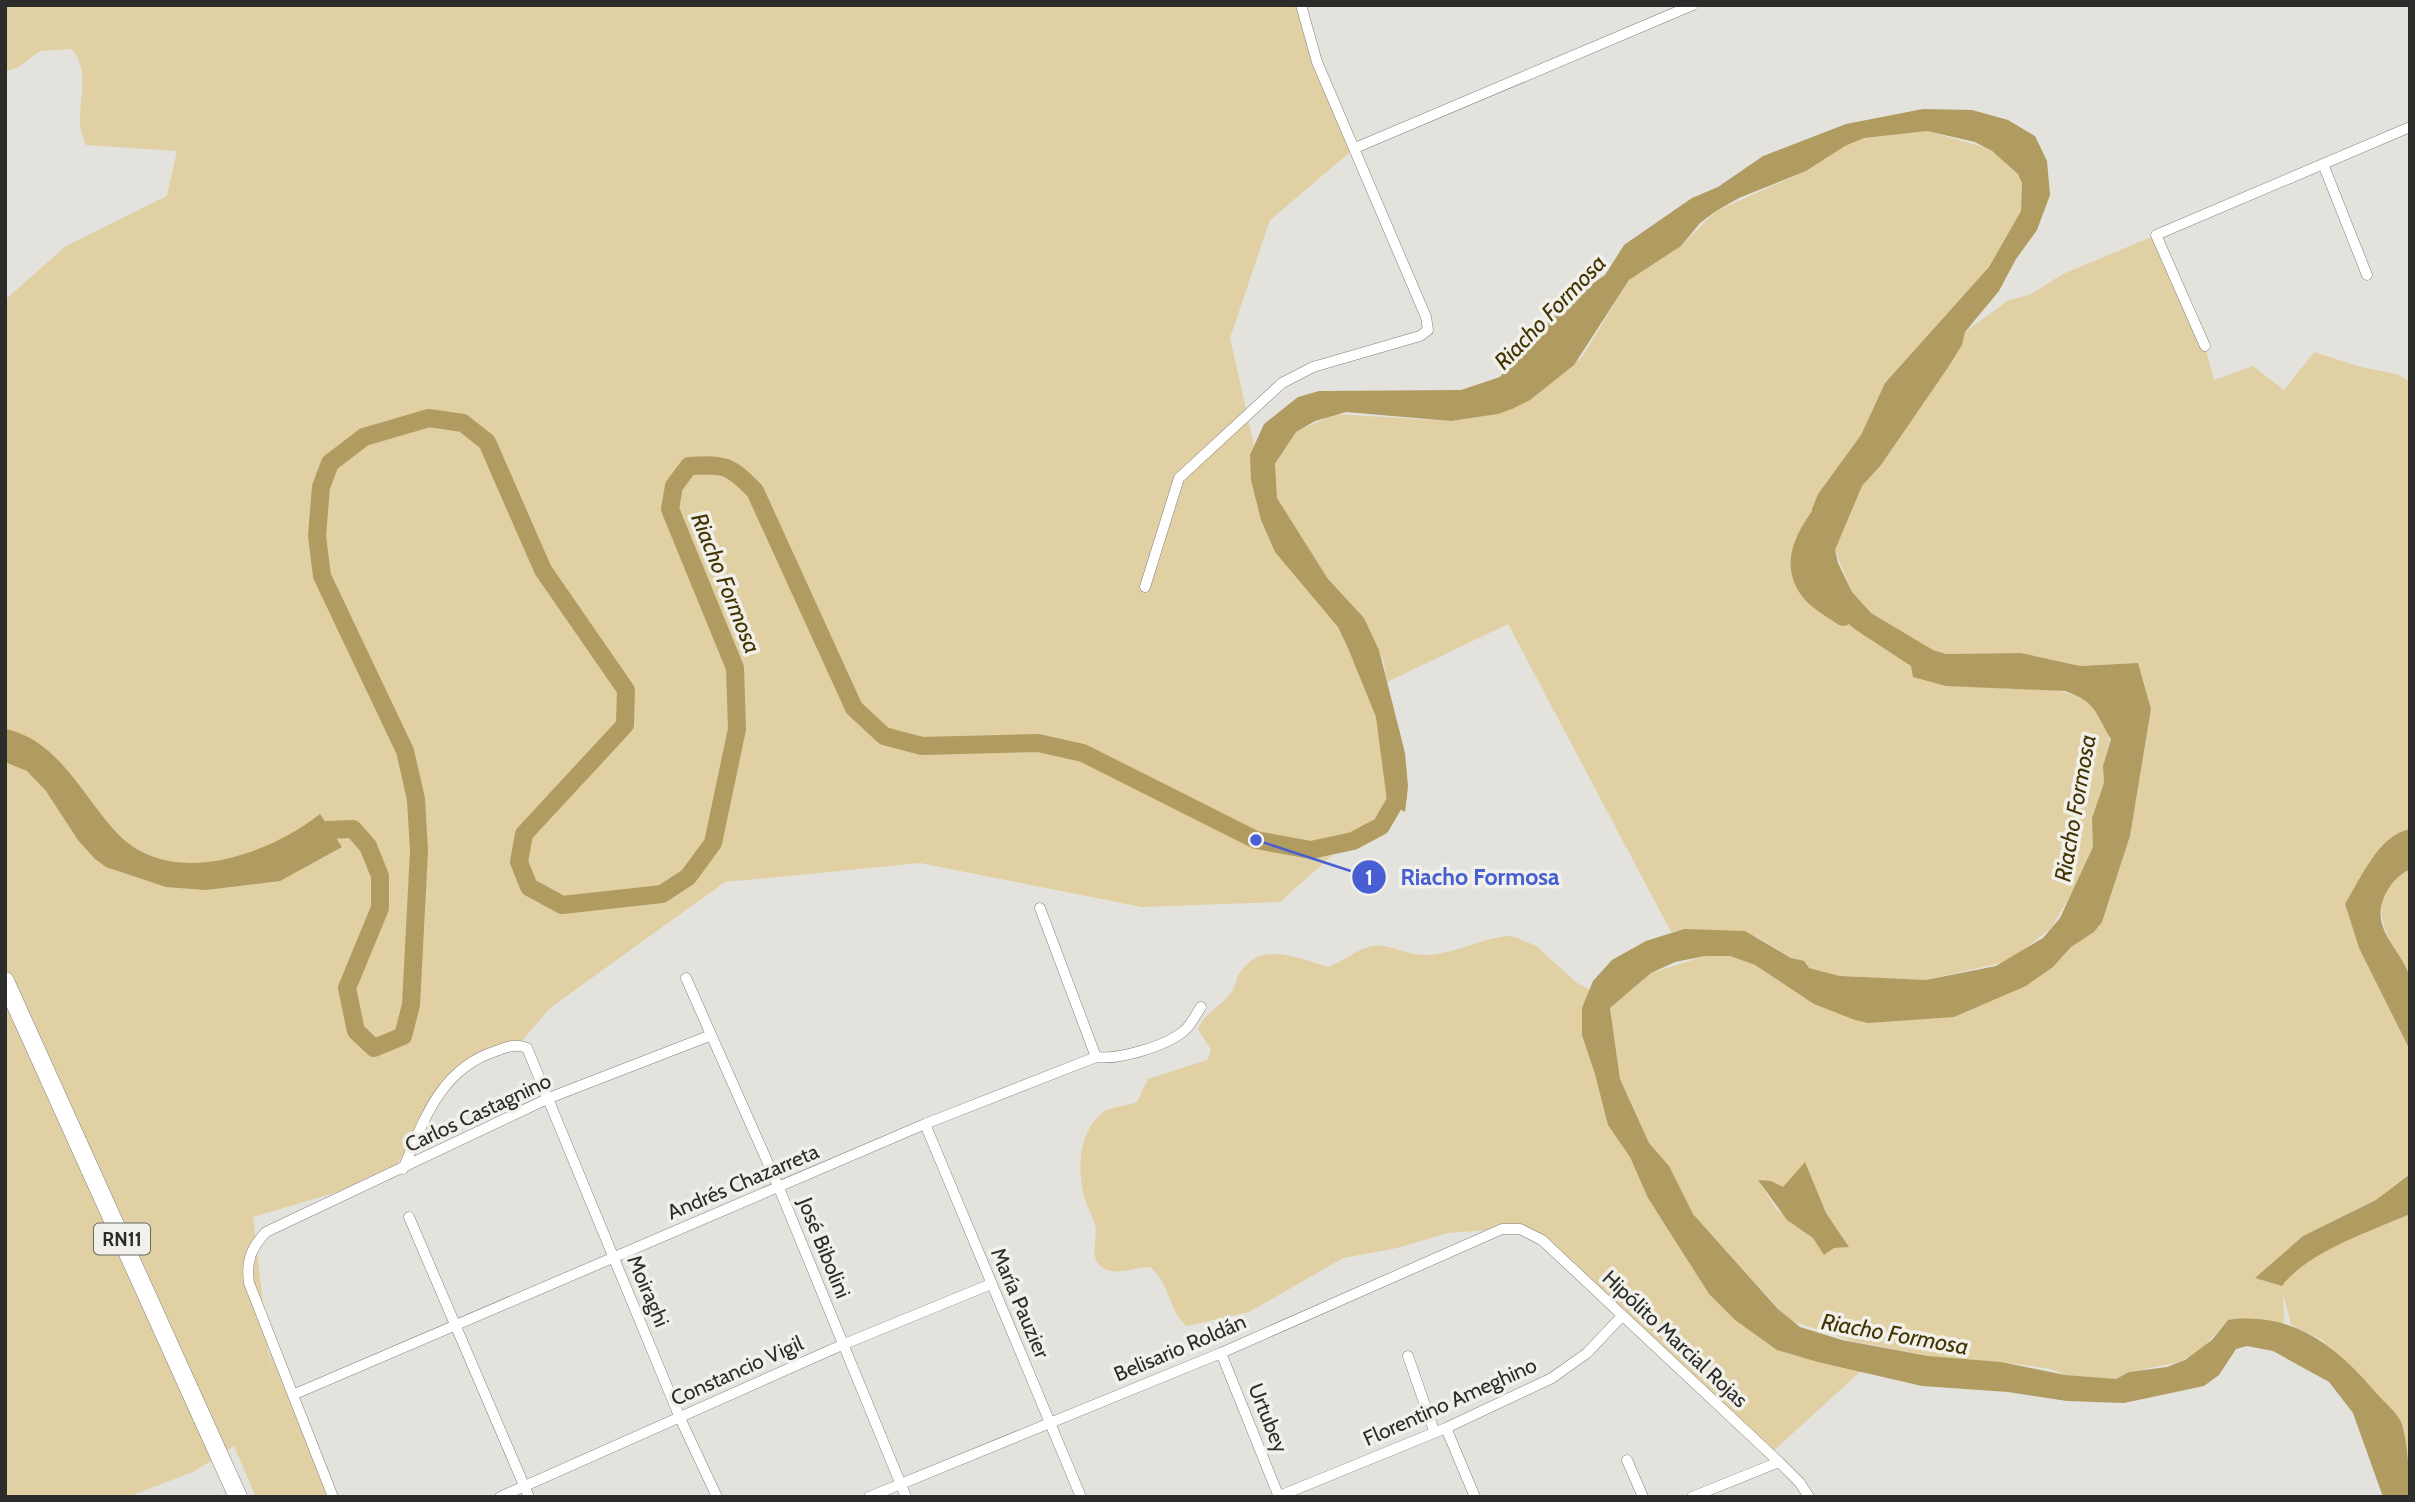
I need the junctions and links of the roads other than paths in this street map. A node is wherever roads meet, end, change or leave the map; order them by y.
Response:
1 (1693, 5) edge
2 (1302, 6) edge
3 (2410, 127) edge
4 (1355, 148) junction
5 (2323, 164) junction
6 (2367, 275) dead end
7 (2205, 346) dead end
8 (1145, 587) dead end
9 (1040, 908) dead end
10 (686, 978) dead end
11 (5, 981) edge
12 (1201, 1007) dead end
13 (709, 1036) junction
14 (1096, 1057) junction
15 (549, 1098) junction
16 (925, 1124) junction
17 (403, 1169) junction
18 (779, 1188) junction
19 (409, 1217) dead end
20 (1503, 1229) joint
21 (613, 1258) junction
22 (991, 1284) junction
23 (1622, 1316) junction
24 (457, 1326) junction
25 (842, 1346) junction
26 (1220, 1353) junction
27 (1408, 1356) dead end
28 (295, 1394) junction
29 (680, 1418) junction
30 (1049, 1423) junction
31 (1446, 1428) junction
32 (1434, 1431) junction
33 (1628, 1460) dead end
34 (1779, 1462) junction
35 (900, 1484) junction
36 (523, 1487) junction
37 (1279, 1496) edge
38 (238, 1497) edge
39 (332, 1497) edge
40 (500, 1497) edge
41 (529, 1497) edge
42 (717, 1497) edge
43 (869, 1497) edge
44 (906, 1497) edge
45 (1081, 1497) edge
46 (1475, 1497) edge
47 (1643, 1497) edge
48 (1692, 1497) edge
49 (1809, 1497) edge

1 - 4 street
2 - 4 street
3 - 5 street
4 - 8 street
5 - 6 street
5 - 7 street
9 - 14 street
10 - 13 street, José Bibolini
11 - 38 highway, RN11
12 - 14 street, Andrés Chazarreta
13 - 15 street, Carlos Castagnino
13 - 18 street, José Bibolini
14 - 16 street, Andrés Chazarreta
15 - 17 street, Carlos Castagnino
15 - 17 street, Moiraghi
15 - 21 street, Moiraghi
16 - 18 street, Andrés Chazarreta
16 - 22 street, María Pauzier
17 - 28 street, Carlos Castagnino
18 - 21 street, Andrés Chazarreta
18 - 25 street, José Bibolini
19 - 24 street
20 - 23 street, Hipólito Marcial Rojas
20 - 26 street, Belisario Roldán
21 - 24 street, Andrés Chazarreta
21 - 29 street, Moiraghi
22 - 25 street, Constancio Vigil
22 - 30 street, María Pauzier
23 - 31 street, Florentino Ameghino
23 - 34 street, Hipólito Marcial Rojas
24 - 28 street, Andrés Chazarreta
24 - 36 street
25 - 29 street, Constancio Vigil
25 - 35 street, José Bibolini
26 - 30 street, Belisario Roldán
26 - 37 street, Urtubey
27 - 32 street
28 - 39 street
29 - 36 street, Constancio Vigil
29 - 42 street, Moiraghi
30 - 35 street, Belisario Roldán
30 - 45 street, María Pauzier
31 - 32 street, Florentino Ameghino
31 - 46 street
32 - 37 street, Florentino Ameghino
33 - 47 street
34 - 48 street
34 - 49 street, Hipólito Marcial Rojas
35 - 43 street, Belisario Roldán
35 - 44 street, José Bibolini
36 - 40 street, Constancio Vigil
36 - 41 street

